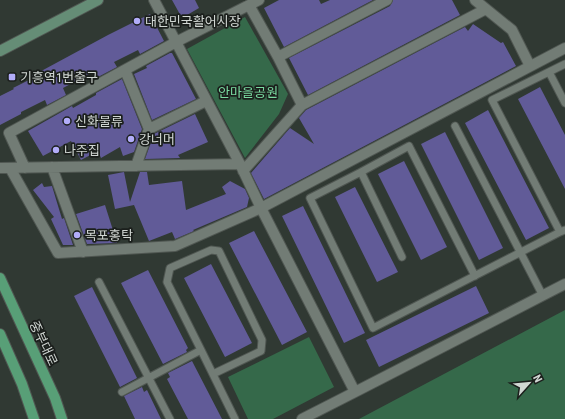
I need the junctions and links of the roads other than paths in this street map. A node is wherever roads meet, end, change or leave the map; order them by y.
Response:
1 (98, 0) edge
2 (154, 0) edge
3 (259, 0) edge
4 (387, 0) edge
5 (476, 0) edge
6 (249, 5) junction
7 (486, 9) junction
8 (176, 42) junction
9 (565, 48) edge
10 (0, 51) edge
11 (278, 57) junction
12 (565, 64) edge
13 (530, 66) junction
14 (125, 70) junction
15 (549, 72) junction
16 (206, 101) junction
17 (565, 103) edge
18 (302, 105) junction
19 (455, 126) dead end
20 (149, 129) junction
21 (136, 166) junction
22 (52, 167) junction
23 (0, 168) edge
24 (10, 168) junction
25 (25, 168) junction
26 (242, 168) junction
27 (361, 172) junction
28 (261, 208) junction
29 (563, 231) edge
30 (83, 252) junction
31 (520, 253) junction
32 (402, 257) dead end
33 (475, 276) junction
34 (0, 278) edge
35 (99, 282) dead end
36 (565, 284) edge
37 (543, 296) junction
38 (0, 334) edge
39 (201, 350) junction
40 (213, 374) junction
41 (148, 378) junction
42 (122, 392) dead end
43 (355, 392) junction
44 (34, 419) edge
45 (62, 419) edge
46 (170, 419) edge
47 (235, 419) edge
48 (302, 419) edge

1 - 10 main road
2 - 8 street
3 - 6 street
4 - 11 street
5 - 7 street
6 - 8 street
6 - 11 street
7 - 13 street
7 - 18 street
8 - 14 street
8 - 16 street
9 - 13 street
11 - 18 street
12 - 15 lane
13 - 28 street
14 - 20 street
14 - 25 street
15 - 17 lane
15 - 29 lane
16 - 20 street
16 - 26 street
18 - 26 street
19 - 31 lane
20 - 21 street
21 - 22 street
21 - 26 street
22 - 25 street
22 - 30 street
23 - 24 street
24 - 25 street
24 - 30 street
26 - 28 street
27 - 32 lane
27 - 33 lane
27 - 33 lane
28 - 30 street
28 - 43 street
29 - 31 lane
31 - 33 lane
31 - 37 lane
34 - 45 main road, 중부대로
35 - 41 lane
36 - 37 street
37 - 43 street
38 - 44 main road
39 - 40 lane
39 - 40 lane
39 - 41 lane
40 - 47 lane
41 - 42 lane
41 - 46 lane
43 - 48 street

